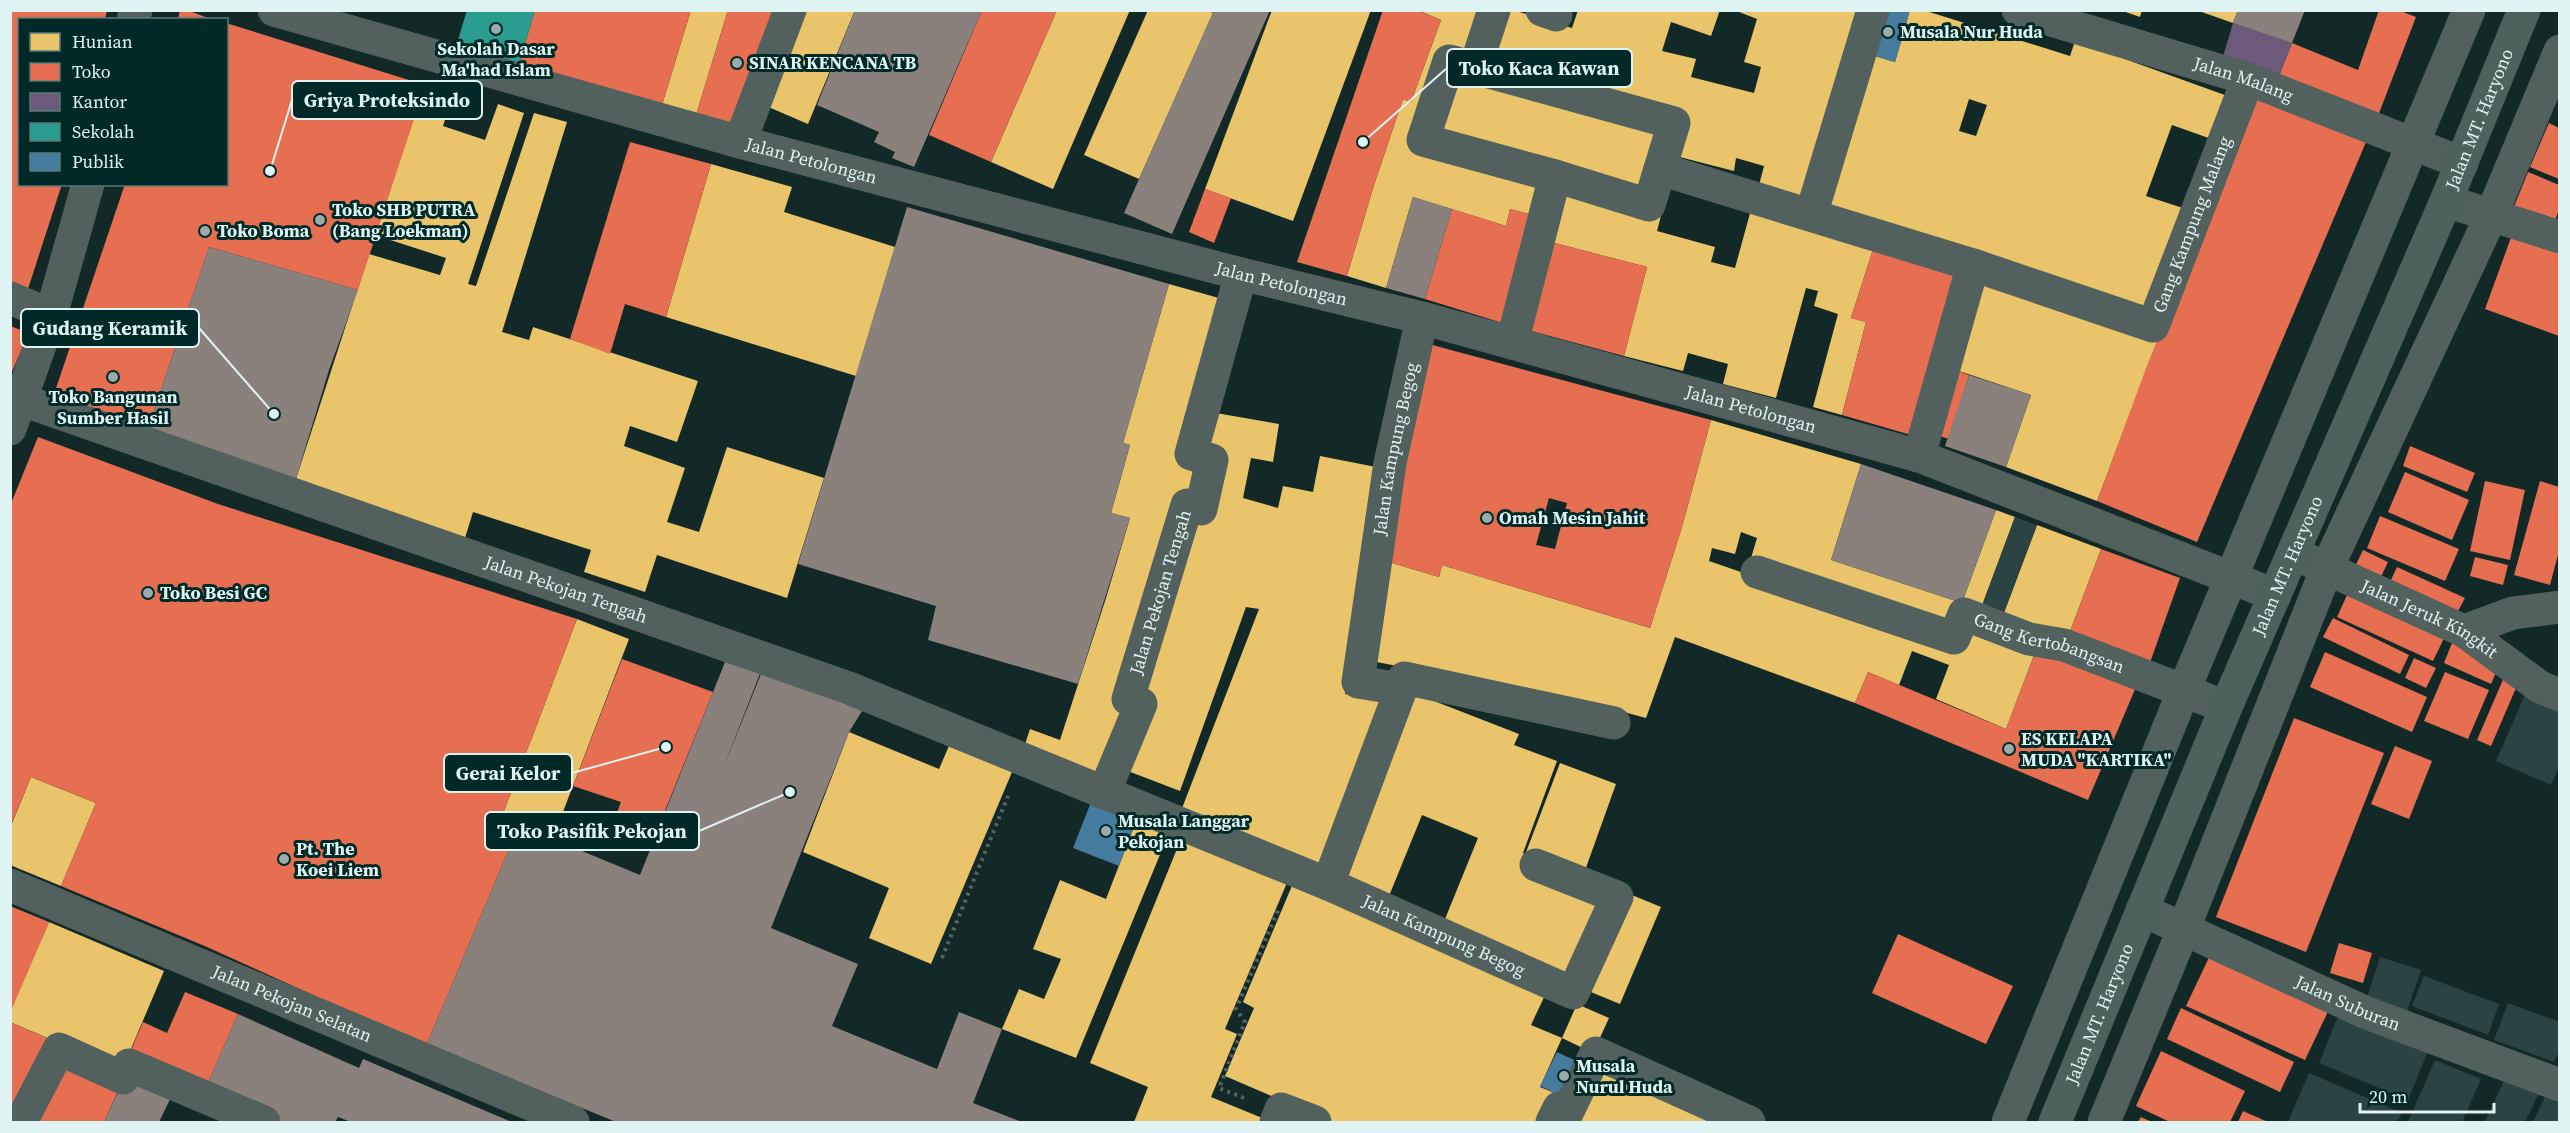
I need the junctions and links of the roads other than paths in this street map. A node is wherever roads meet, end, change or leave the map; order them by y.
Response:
1 (274, 10) edge
2 (790, 10) edge
3 (1494, 10) edge
4 (1873, 10) edge
5 (2018, 10) edge
6 (2469, 10) edge
7 (2524, 10) edge
8 (2559, 51) edge
9 (1475, 68) junction
10 (2248, 80) junction
11 (740, 142) junction
12 (2414, 146) junction
13 (2462, 163) junction
14 (1660, 169) junction
15 (1555, 177) junction
16 (87, 186) edge
17 (2446, 201) junction
18 (1811, 215) junction
19 (2491, 216) junction
20 (2559, 237) edge
21 (1973, 265) junction
22 (1241, 274) junction
23 (10, 298) edge
24 (51, 315) junction
25 (1422, 318) junction
26 (1512, 343) junction
27 (16, 414) edge
28 (1919, 456) junction
29 (2292, 553) junction
30 (2326, 567) junction
31 (1757, 572) dead end
32 (2232, 577) junction
33 (2275, 595) junction
34 (2559, 607) edge
35 (2464, 631) junction
36 (1401, 689) junction
37 (2184, 690) junction
38 (2559, 695) edge
39 (2226, 707) junction
40 (1614, 723) dead end
41 (1104, 793) junction
42 (1536, 865) dead end
43 (1328, 884) junction
44 (10, 885) edge
45 (2142, 910) junction
46 (2184, 928) junction
47 (2559, 1085) edge
48 (1278, 1118) edge
49 (1734, 1119) edge
50 (21, 1122) edge
51 (264, 1122) edge
52 (573, 1122) edge
53 (1315, 1122) edge
54 (1552, 1122) edge
55 (2008, 1122) edge
56 (2055, 1122) edge
57 (2104, 1122) edge

1 - 11 street, Jalan Petolongan
2 - 11 street
3 - 9 street
4 - 18 street
5 - 10 street, Jalan Malang
6 - 12 street
7 - 13 main road, Jalan MT. Haryono
8 - 19 street
9 - 14 street
9 - 15 street
10 - 12 street, Jalan Malang
10 - 21 street, Gang Kampung Malang
11 - 22 street, Jalan Petolongan
12 - 13 street, Jalan Malang
12 - 32 street
13 - 17 main road, Jalan MT. Haryono
14 - 15 street
14 - 18 street, Gang Kampung Malang
15 - 26 street
16 - 24 street
17 - 19 street
17 - 29 main road, Jalan MT. Haryono
18 - 21 street, Gang Kampung Malang
19 - 20 street
19 - 30 street
21 - 28 street
22 - 25 street, Jalan Petolongan
22 - 41 street, Jalan Pekojan Tengah
23 - 24 street
24 - 27 street
25 - 26 street, Jalan Petolongan
25 - 36 street, Jalan Kampung Begog
26 - 28 street, Jalan Petolongan
27 - 41 street, Jalan Pekojan Tengah
28 - 32 street, Jalan Petolongan
29 - 30 street, Jalan Jeruk Kingkit
29 - 33 main road, Jalan MT. Haryono
30 - 35 street, Jalan Jeruk Kingkit
30 - 46 street
31 - 37 street, Gang Kertobangsan
32 - 33 street, Jalan Petolongan
32 - 37 street
33 - 39 main road, Jalan MT. Haryono
34 - 35 street
35 - 38 street, Jalan Jeruk Kingkit
36 - 40 street, Jalan Kampung Begog
36 - 43 street
37 - 39 street
37 - 55 street
39 - 45 main road, Jalan MT. Haryono
41 - 43 street, Jalan Pekojan Tengah
42 - 43 street, Jalan Kampung Begog
44 - 52 street, Jalan Pekojan Selatan
45 - 46 street, Jalan Suburan
45 - 56 main road, Jalan MT. Haryono
46 - 47 street, Jalan Suburan
46 - 57 street
48 - 53 street
49 - 54 street
50 - 51 street

